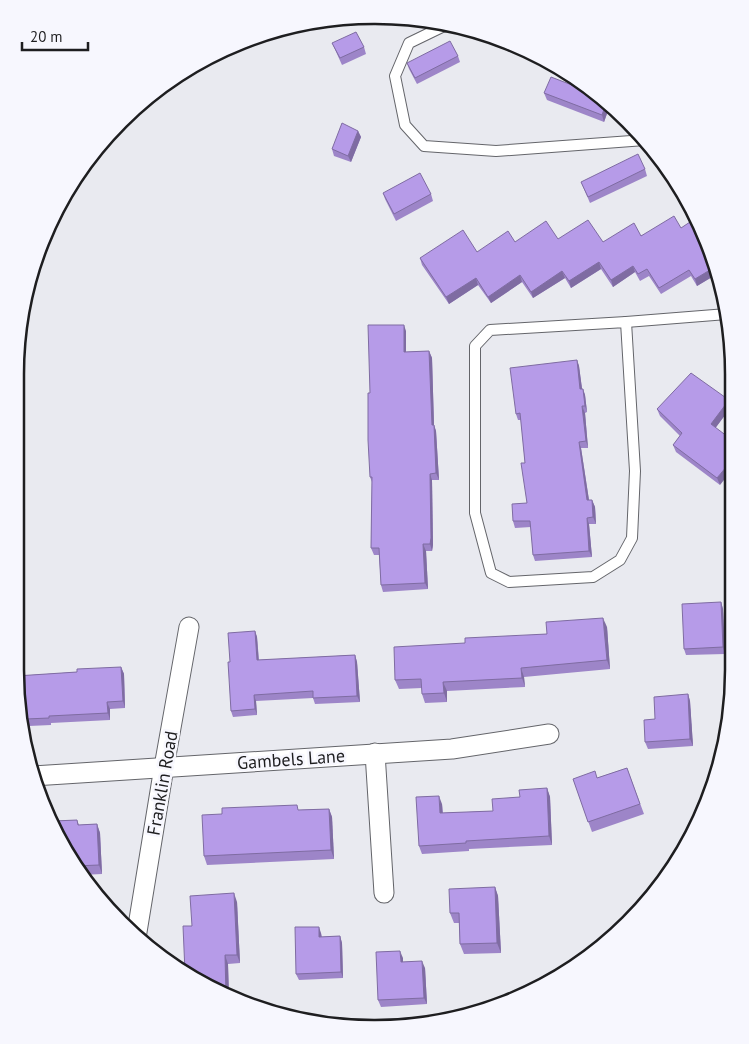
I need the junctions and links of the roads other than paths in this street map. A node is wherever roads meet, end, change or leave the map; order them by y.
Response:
1 (437, 29) edge
2 (636, 141) edge
3 (720, 315) edge
4 (626, 322) junction
5 (189, 628) dead end
6 (549, 734) dead end
7 (375, 753) junction
8 (164, 767) junction
9 (40, 776) edge
10 (384, 893) dead end
11 (138, 928) edge

1 - 2 lane
3 - 4 lane
4 - 4 lane
5 - 8 street, Franklin Road
6 - 7 street, Gambels Lane
7 - 8 street, Gambels Lane
7 - 10 street
8 - 9 street, Gambels Lane
8 - 11 street, Franklin Road

